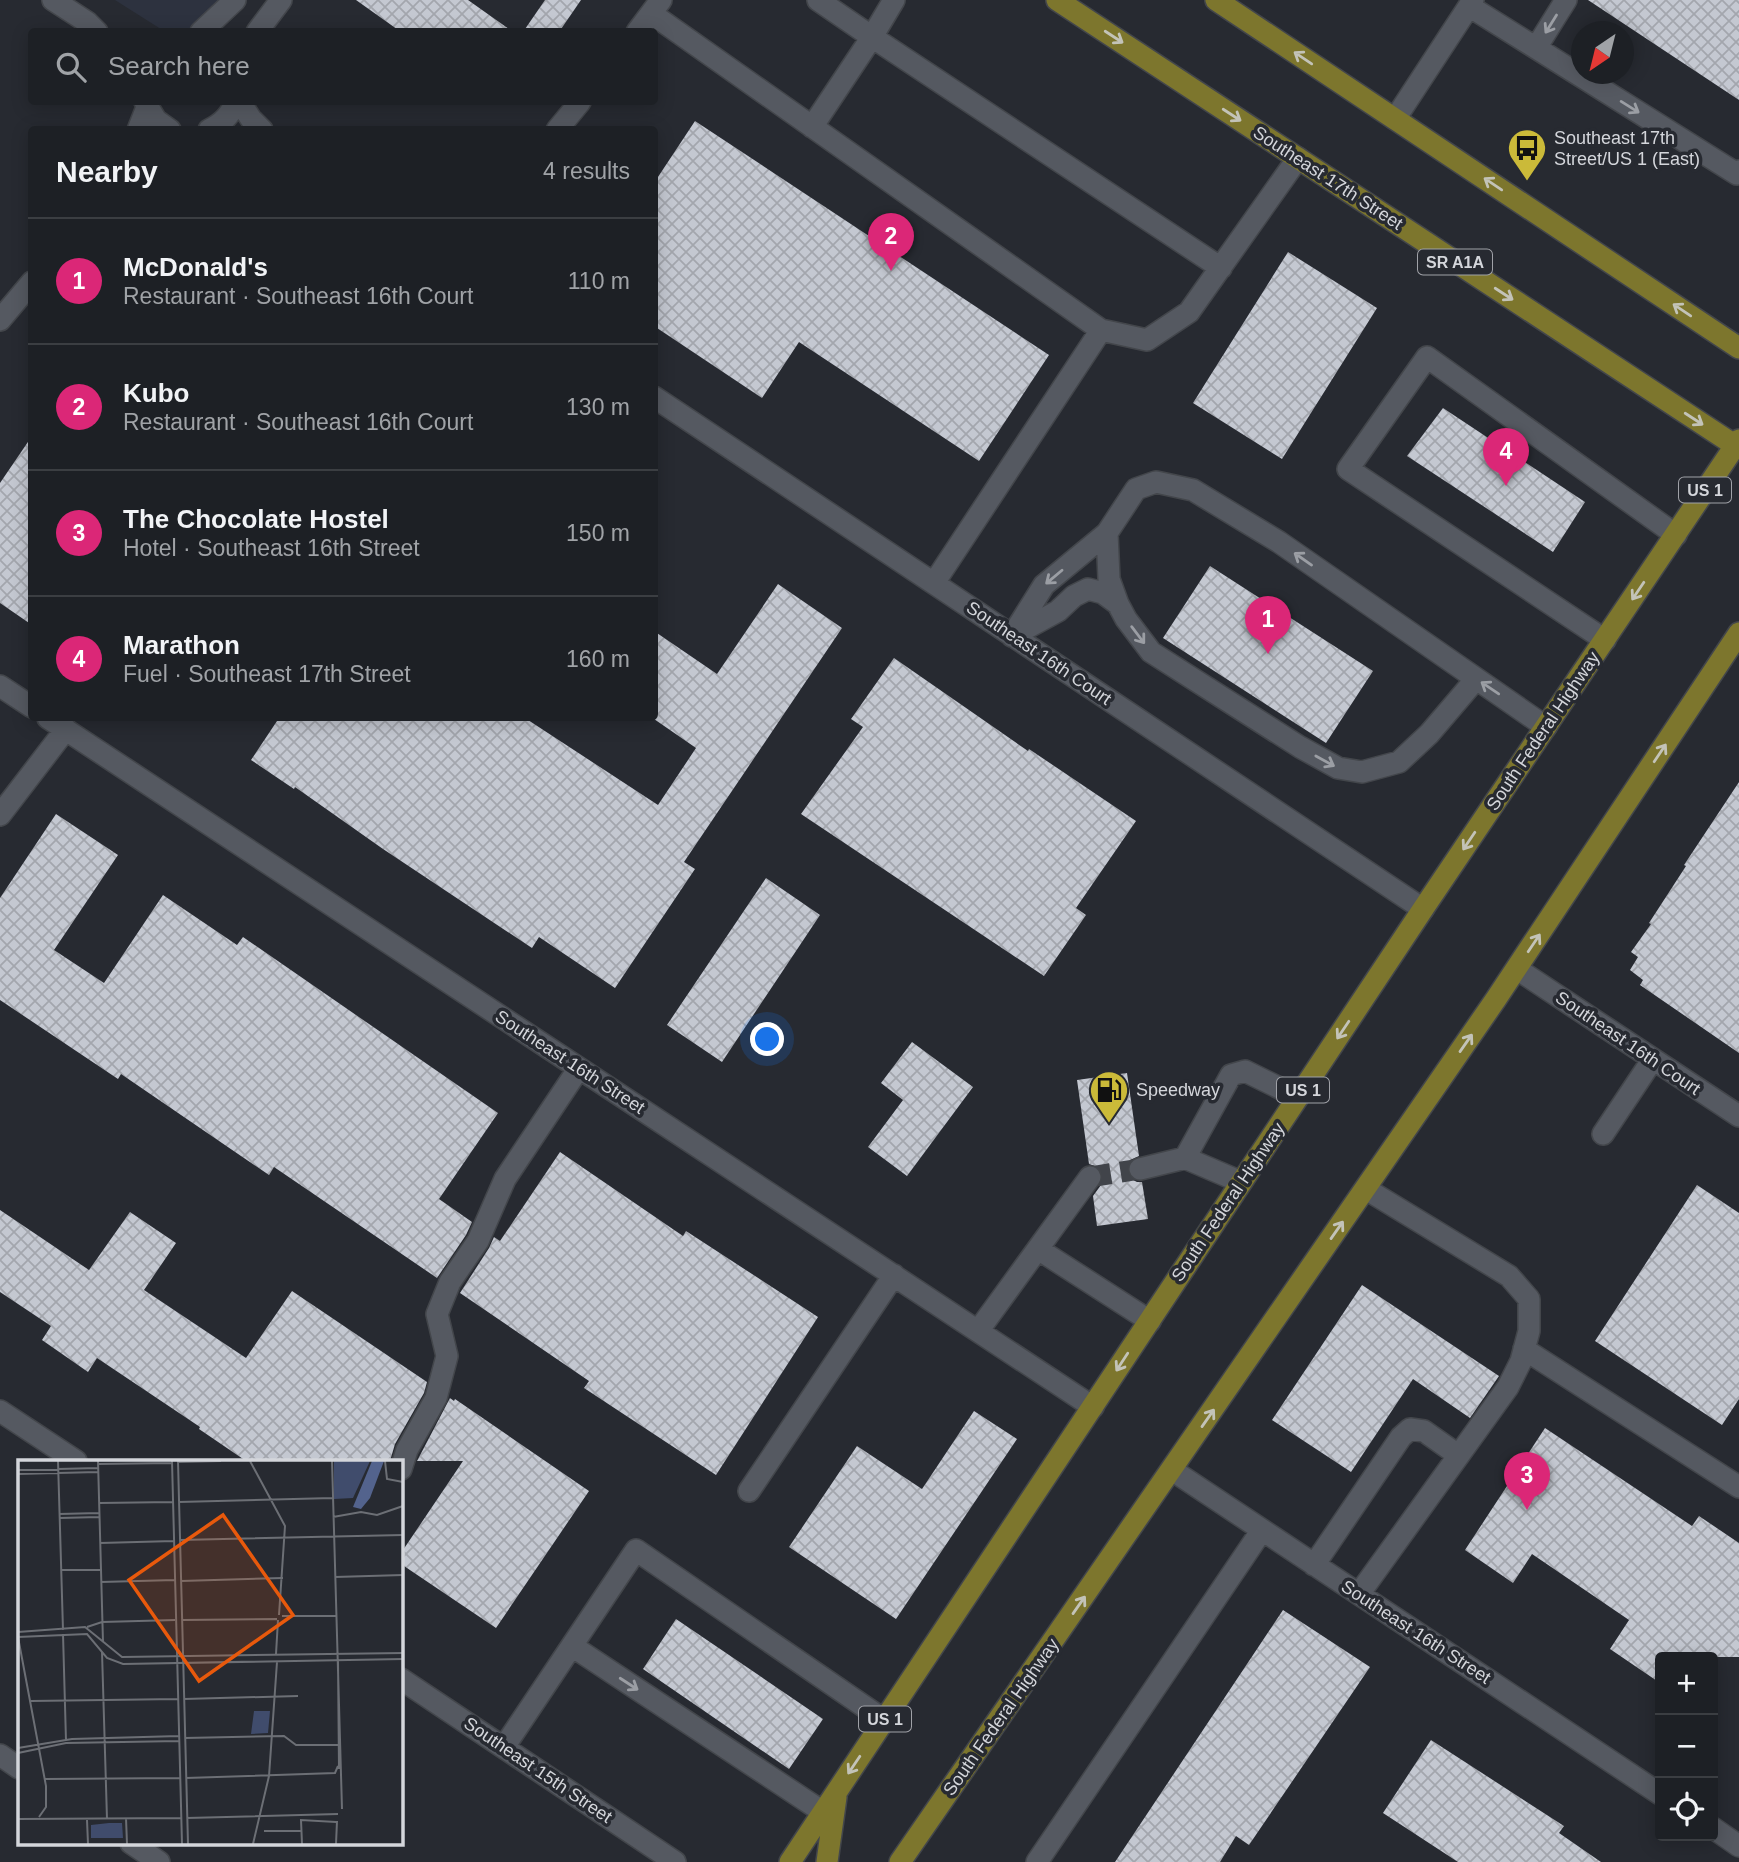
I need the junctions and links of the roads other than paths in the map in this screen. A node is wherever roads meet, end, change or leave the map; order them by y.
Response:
1 (53, 0) edge
2 (235, 0) edge
3 (281, 0) edge
4 (818, 0) edge
5 (894, 0) edge
6 (1057, 0) edge
7 (1216, 0) edge
8 (1566, 0) edge
9 (1471, 3) edge
10 (656, 7) edge
11 (92, 27) edge
12 (205, 28) edge
13 (260, 28) edge
14 (640, 28) edge
15 (872, 37) junction
16 (1536, 48) junction
17 (146, 105) edge
18 (147, 105) edge
19 (236, 105) edge
20 (240, 105) edge
21 (578, 105) edge
22 (1395, 119) junction
23 (139, 126) edge
24 (164, 126) edge
25 (218, 126) edge
26 (258, 126) edge
27 (560, 126) edge
28 (812, 127) junction
29 (1298, 158) junction
30 (1739, 171) edge
31 (1221, 268) junction
32 (28, 287) edge
33 (0, 320) edge
34 (1101, 330) junction
35 (1739, 348) edge
36 (658, 400) edge
37 (1738, 445) edge
38 (1107, 533) junction
39 (1676, 535) junction
40 (934, 583) junction
41 (1118, 604) junction
42 (1739, 634) edge
43 (1012, 636) junction
44 (1605, 640) junction
45 (1476, 679) junction
46 (0, 686) edge
47 (28, 704) edge
48 (53, 721) edge
49 (1546, 727) junction
50 (66, 729) junction
51 (0, 816) edge
52 (1423, 909) junction
53 (1517, 969) junction
54 (1653, 1059) junction
55 (579, 1068) junction
56 (1298, 1097) junction
57 (1739, 1116) edge
58 (1604, 1134) dead end
59 (1185, 1158) junction
60 (1140, 1169) tunnel mouth
61 (1090, 1177) dead end
62 (1241, 1182) junction
63 (1366, 1189) junction
64 (1038, 1249) junction
65 (894, 1275) junction
66 (1150, 1321) junction
67 (978, 1331) junction
68 (1524, 1349) junction
69 (1093, 1407) junction
70 (0, 1411) edge
71 (1458, 1455) junction
72 (74, 1460) edge
73 (402, 1466) edge
74 (1172, 1470) junction
75 (1739, 1487) edge
76 (749, 1491) dead end
77 (1262, 1530) junction
78 (1314, 1565) junction
79 (1359, 1594) junction
80 (572, 1646) junction
81 (402, 1679) edge
82 (884, 1720) junction
83 (504, 1747) junction
84 (0, 1755) edge
85 (18, 1767) edge
86 (836, 1791) junction
87 (1655, 1791) edge
88 (823, 1812) junction
89 (1718, 1831) edge
90 (132, 1844) edge
91 (1739, 1846) edge
92 (663, 1859) edge
93 (159, 1862) edge
94 (790, 1862) edge
95 (827, 1862) edge
96 (900, 1862) edge
97 (1037, 1862) edge

1 - 11 street
2 - 12 street
3 - 13 street
4 - 15 street
5 - 15 street
6 -> 29 main road, Southeast 17th Street / SR A1A
22 -> 7 main road
8 -> 16 street
9 - 16 street
9 - 22 street
10 - 14 street
10 - 28 street
15 - 28 street
15 - 31 street
16 -> 30 street
17 - 23 street
18 - 24 street
19 - 25 street
20 - 26 street
21 - 27 street
35 -> 22 main road
28 - 34 street
29 - 31 street
29 -> 37 main road, Southeast 17th Street / SR A1A
31 - 34 street
32 - 33 street
34 - 40 street
36 - 40 street, Southeast 16th Court
37 - 39 main road, South Federal Highway / US 1
38 - 41 street
38 -> 43 street
45 -> 38 street
39 -> 44 main road, South Federal Highway / US 1
39 - 44 street
40 - 43 street, Southeast 16th Court
41 - 43 street
41 -> 45 street
53 -> 42 main road, South Federal Highway
43 - 52 street, Southeast 16th Court
44 - 49 main road, South Federal Highway / US 1
49 -> 45 street
46 - 47 street
48 - 50 street, Southeast 16th Street
49 -> 52 main road, South Federal Highway / US 1
50 - 51 street
50 - 55 street, Southeast 16th Street
52 -> 56 main road, South Federal Highway / US 1
53 - 54 street, Southeast 16th Court
63 -> 53 main road, South Federal Highway
54 - 57 street, Southeast 16th Court
54 - 58 street
55 - 65 street, Southeast 16th Street
55 - 73 street
56 - 59 street
56 - 62 main road, South Federal Highway / US 1
59 - 60 street
59 - 62 street
61 - 64 street
62 - 66 main road, South Federal Highway / US 1
63 - 68 street
74 -> 63 main road, South Federal Highway
64 - 66 street
64 - 67 street
65 - 67 street, Southeast 16th Street
65 - 76 street
66 -> 69 main road, South Federal Highway / US 1
67 - 69 street, Southeast 16th Street
68 - 71 street
68 - 75 street
69 - 82 main road, South Federal Highway / US 1
70 - 72 street
71 - 78 street
71 - 79 street
74 - 77 street, Southeast 16th Street
96 -> 74 main road, South Federal Highway
77 - 78 street, Southeast 16th Street
77 - 97 street
78 - 79 street, Southeast 16th Street
79 - 87 street, Southeast 16th Street
80 - 82 street
80 - 83 street
80 -> 88 street
81 - 83 street, Southeast 15th Street
82 -> 86 main road, South Federal Highway / US 1
83 - 92 street, Southeast 15th Street
84 - 85 street
86 - 88 main road, South Federal Highway / US 1
86 - 95 main road
88 - 94 main road, South Federal Highway / US 1
89 - 91 street
90 - 93 street

